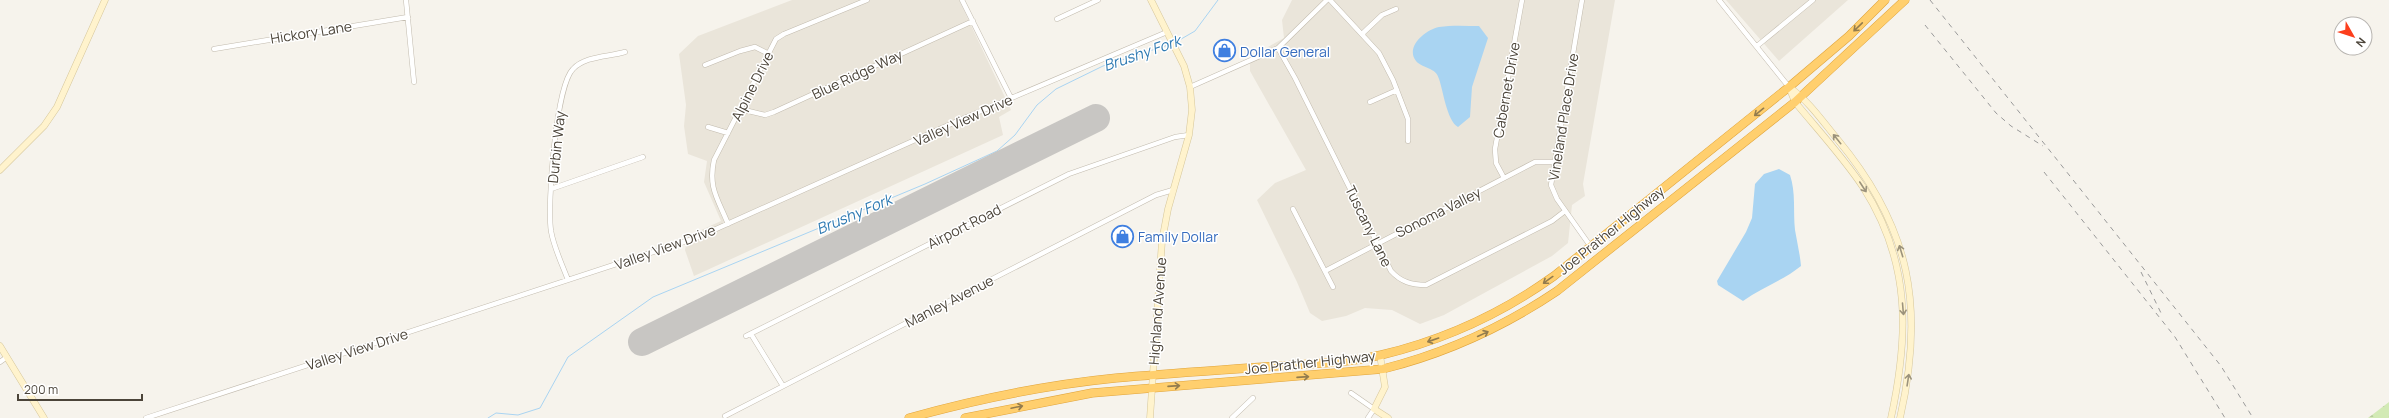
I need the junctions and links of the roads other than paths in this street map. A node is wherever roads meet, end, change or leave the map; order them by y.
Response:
1 (105, 0) edge
2 (406, 0) edge
3 (867, 0) edge
4 (962, 0) edge
5 (1098, 0) edge
6 (1150, 0) edge
7 (1327, 0) edge
8 (1330, 0) edge
9 (1522, 0) edge
10 (1582, 0) edge
11 (1813, 0) edge
12 (1885, 0) edge
13 (1905, 0) edge
14 (1722, 1) edge
15 (1396, 9) dead end
16 (408, 17) junction
17 (1057, 19) dead end
18 (973, 21) junction
19 (1363, 33) junction
20 (1169, 35) junction
21 (1757, 46) junction
22 (214, 48) dead end
23 (1278, 48) junction
24 (625, 52) dead end
25 (768, 54) junction
26 (706, 65) dead end
27 (414, 82) dead end
28 (1789, 87) junction
29 (1190, 88) junction
30 (1397, 90) junction
31 (1802, 96) junction
32 (1011, 98) junction
33 (1370, 102) dead end
34 (1795, 102) junction
35 (740, 109) junction
36 (708, 126) dead end
37 (728, 133) junction
38 (1189, 135) junction
39 (1408, 142) dead end
40 (643, 158) dead end
41 (1554, 162) junction
42 (0, 170) edge
43 (1504, 178) junction
44 (551, 189) junction
45 (1173, 190) junction
46 (1293, 209) dead end
47 (1565, 212) junction
48 (728, 224) junction
49 (1378, 243) junction
50 (1591, 247) junction
51 (1324, 271) junction
52 (568, 280) junction
53 (1333, 287) dead end
54 (0, 346) edge
55 (1380, 355) junction
56 (7, 357) junction
57 (0, 362) edge
58 (1383, 369) junction
59 (1153, 375) junction
60 (783, 386) junction
61 (1152, 388) junction
62 (1351, 393) dead end
63 (1253, 398) dead end
64 (1374, 409) junction
65 (726, 416) dead end
66 (44, 418) edge
67 (146, 418) edge
68 (909, 418) edge
69 (966, 418) edge
70 (1150, 418) edge
71 (1232, 418) edge
72 (1368, 418) edge
73 (1388, 418) edge
74 (1891, 418) edge
75 (1900, 418) edge

1 - 42 main road
2 - 16 street
3 - 25 street, Alpine Drive
4 - 18 street
5 - 17 street
6 - 20 main road, Highland Avenue
7 - 23 street
8 - 19 street
9 - 43 street, Cabernet Drive
10 - 41 street, Vineland Place Drive
11 - 21 street
12 -> 28 highway, Joe Prather Highway
13 - 31 highway, Joe Prather Highway
14 - 21 street
15 - 19 street
16 - 22 street, Hickory Lane
16 - 27 street
18 - 32 street
18 - 35 street, Blue Ridge Way
19 - 30 street
20 - 29 main road, Highland Avenue
20 - 32 street, Valley View Drive
21 - 28 street
23 - 29 street
23 - 49 street, Tuscany Lane
24 - 44 street, Durbin Way
25 - 26 street
25 - 35 street, Alpine Drive
28 - 31 main road
28 - 34 main road
28 -> 50 highway, Joe Prather Highway
29 - 38 main road, Highland Avenue
30 - 33 street
30 - 39 street
31 - 34 highway, Joe Prather Highway
75 -> 31 main road
32 - 48 street, Valley View Drive
58 -> 34 highway, Joe Prather Highway
34 -> 74 main road
35 - 37 street, Alpine Drive
36 - 37 street
37 - 48 street, Alpine Drive
38 - 45 main road, Highland Avenue
38 - 60 street, Airport Road
40 - 44 street
41 - 43 street, Sonoma Valley
41 - 47 street, Vineland Place Drive
43 - 49 street, Sonoma Valley
44 - 52 street, Durbin Way
45 - 59 main road, Highland Avenue
45 - 60 street, Manley Avenue
46 - 51 street
47 - 49 street, Tuscany Lane
47 - 50 street, Vineland Place Drive
48 - 52 street, Valley View Drive
49 - 51 street, Sonoma Valley
50 -> 55 highway, Joe Prather Highway
51 - 53 street
52 - 67 street, Valley View Drive
54 - 56 main road
55 - 58 main road
55 - 59 highway, Joe Prather Highway
56 - 57 street
56 - 66 main road
61 -> 58 highway, Joe Prather Highway
58 - 64 main road
59 - 61 main road, Highland Avenue
59 - 68 highway, Joe Prather Highway
60 - 65 street, Manley Avenue
69 -> 61 highway, Joe Prather Highway
61 - 70 main road, Highland Avenue
62 - 64 street
63 - 71 street
64 - 72 street
64 - 73 main road

